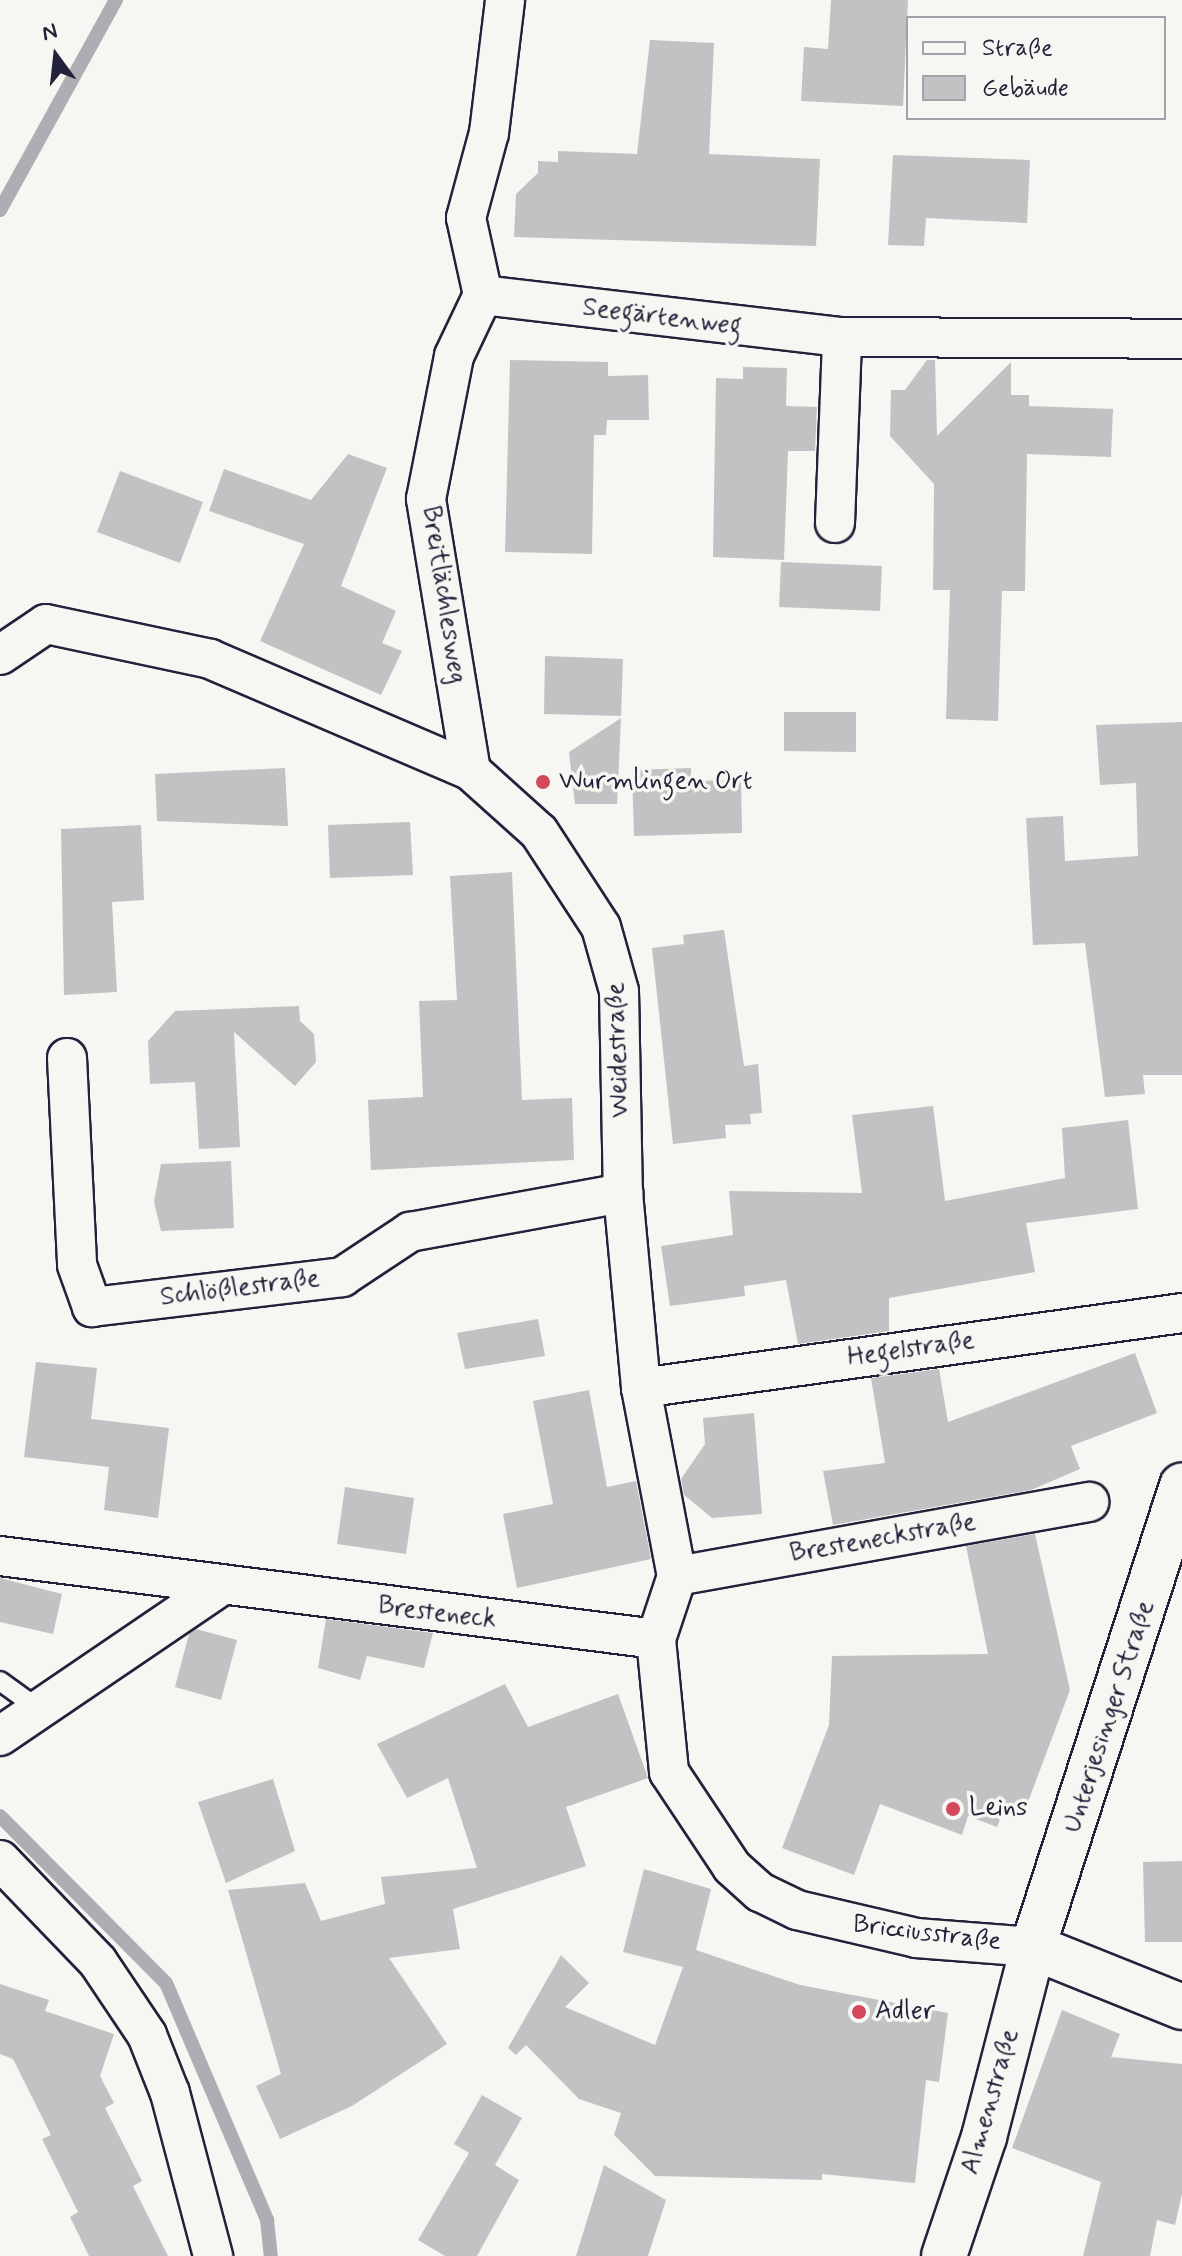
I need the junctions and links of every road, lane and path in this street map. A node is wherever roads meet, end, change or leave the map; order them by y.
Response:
1 (505, 0) edge
2 (483, 295) junction
3 (842, 337) junction
4 (1182, 339) edge
5 (835, 523) dead end
6 (0, 655) edge
7 (471, 771) junction
8 (67, 1058) dead end
9 (623, 1193) junction
10 (1182, 1313) edge
11 (641, 1388) junction
12 (1182, 1485) edge
13 (1089, 1502) dead end
14 (0, 1556) edge
15 (1172, 1558) edge
16 (677, 1576) junction
17 (218, 1588) junction
18 (656, 1639) junction
19 (0, 1681) edge
20 (40, 1710) junction
21 (0, 1736) edge
22 (0, 1860) edge
23 (1033, 1947) junction
24 (1182, 2007) edge
25 (213, 2256) edge
26 (944, 2256) edge

1 - 2 street
2 - 3 street, Seegärtenweg
2 - 7 street, Breitlächlesweg
3 - 4 street, Seegärtenweg
3 - 5 street
6 - 7 street, Weidestraße
7 - 9 street, Weidestraße
8 - 9 street, Schlößlestraße
9 - 11 street, Weidestraße
10 - 11 street, Hegelstraße
11 - 16 street, Weidestraße
12 - 15 main road, Unterjesinger Straße
13 - 16 street, Bresteneckstraße
14 - 17 street, Bresteneck
15 - 23 main road, Unterjesinger Straße
16 - 18 street, Weidestraße
17 - 18 street, Bresteneck
17 - 20 street
18 - 23 street, Bricciusstraße
19 - 20 lane
20 - 21 street
22 - 25 street
23 - 24 main road, Bricciusstraße
23 - 26 main road, Almenstraße

